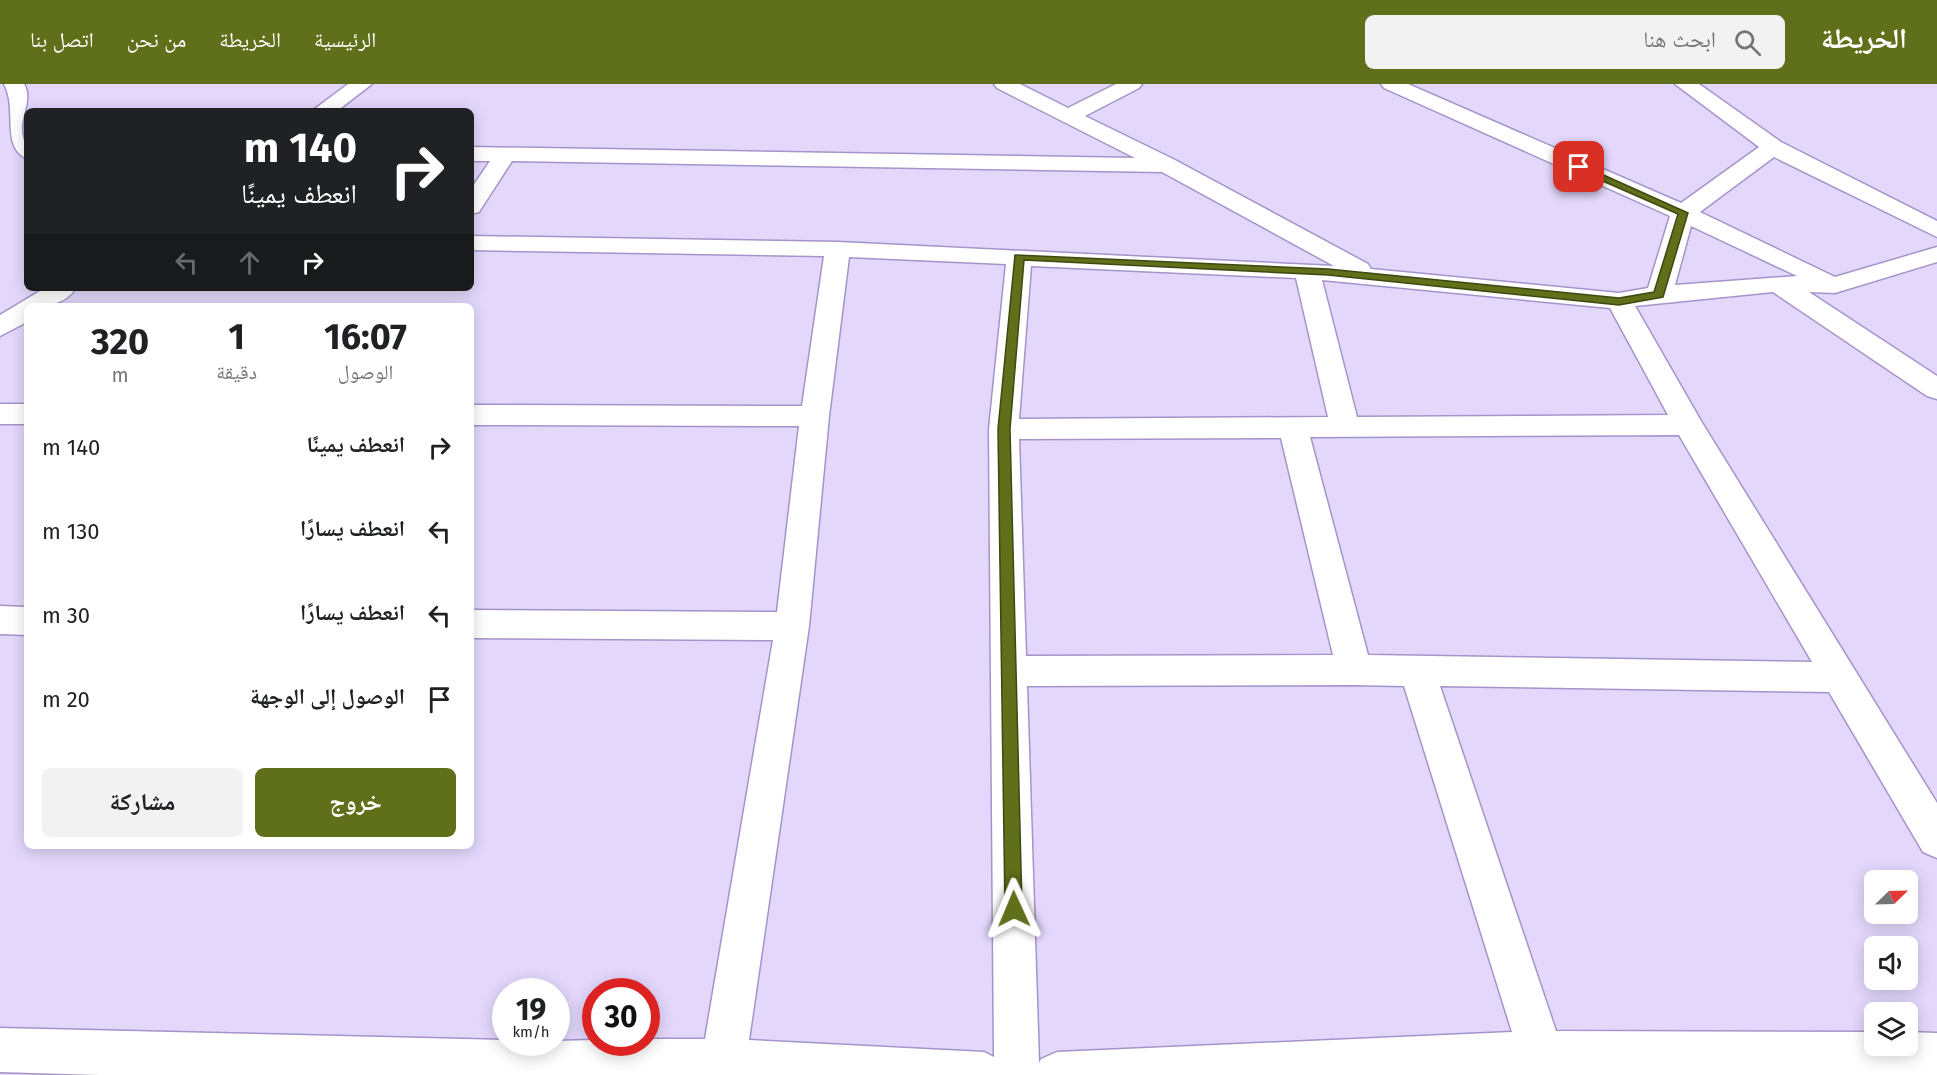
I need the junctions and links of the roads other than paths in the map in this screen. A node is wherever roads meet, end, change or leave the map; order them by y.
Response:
1 (14, 84) edge
2 (362, 84) edge
3 (1004, 84) edge
4 (1132, 84) edge
5 (1391, 84) edge
6 (1685, 84) edge
7 (327, 108) edge
8 (1068, 116) junction
9 (1773, 147) junction
10 (24, 150) edge
11 (474, 154) edge
12 (505, 155) junction
13 (1167, 165) junction
14 (474, 202) edge
15 (1683, 213) junction
16 (1937, 230) edge
17 (474, 243) edge
18 (838, 249) junction
19 (1937, 254) edge
20 (1019, 257) junction
21 (1307, 271) junction
22 (1370, 275) junction
23 (1778, 284) junction
24 (1835, 285) junction
25 (58, 291) edge
26 (1659, 294) junction
27 (1619, 301) junction
28 (39, 303) edge
29 (24, 312) edge
30 (0, 327) edge
31 (1937, 389) edge
32 (0, 414) edge
33 (24, 414) edge
34 (474, 415) edge
35 (814, 416) junction
36 (1688, 425) junction
37 (1344, 426) junction
38 (1293, 427) junction
39 (1004, 429) junction
40 (0, 620) edge
41 (24, 621) edge
42 (474, 624) edge
43 (792, 626) junction
44 (1354, 670) junction
45 (1009, 671) junction
46 (1417, 671) junction
47 (1840, 677) junction
48 (1937, 839) edge
49 (0, 1050) edge
50 (1541, 1053) junction
51 (1937, 1055) edge
52 (724, 1061) junction
53 (480, 1069) edge
54 (984, 1075) edge
55 (1017, 1075) edge
56 (1057, 1075) edge

1 - 10 street
2 - 7 street
3 - 8 street
4 - 8 street
5 - 15 street
6 - 9 street
8 - 13 street
9 - 15 street
9 - 16 street
11 - 12 street
12 - 13 street
12 - 14 street
13 - 22 street
15 - 24 street
15 - 26 street
17 - 18 street
18 - 20 street
18 - 35 street
19 - 24 street
20 - 21 street
20 - 39 street
21 - 22 street
21 - 37 street
22 - 27 street
23 - 24 street
23 - 26 street
23 - 31 street
25 - 28 street
26 - 27 street
27 - 36 street
29 - 30 street
32 - 33 street
34 - 35 street
35 - 43 street
36 - 37 street
36 - 47 street
37 - 38 street
38 - 39 street
38 - 44 street
39 - 45 street
40 - 41 street
42 - 43 street
43 - 52 street
44 - 45 street
44 - 46 street
45 - 55 street
46 - 47 street
46 - 50 street
47 - 48 street
49 - 53 street
50 - 51 street
50 - 56 street
52 - 53 street
52 - 54 street

